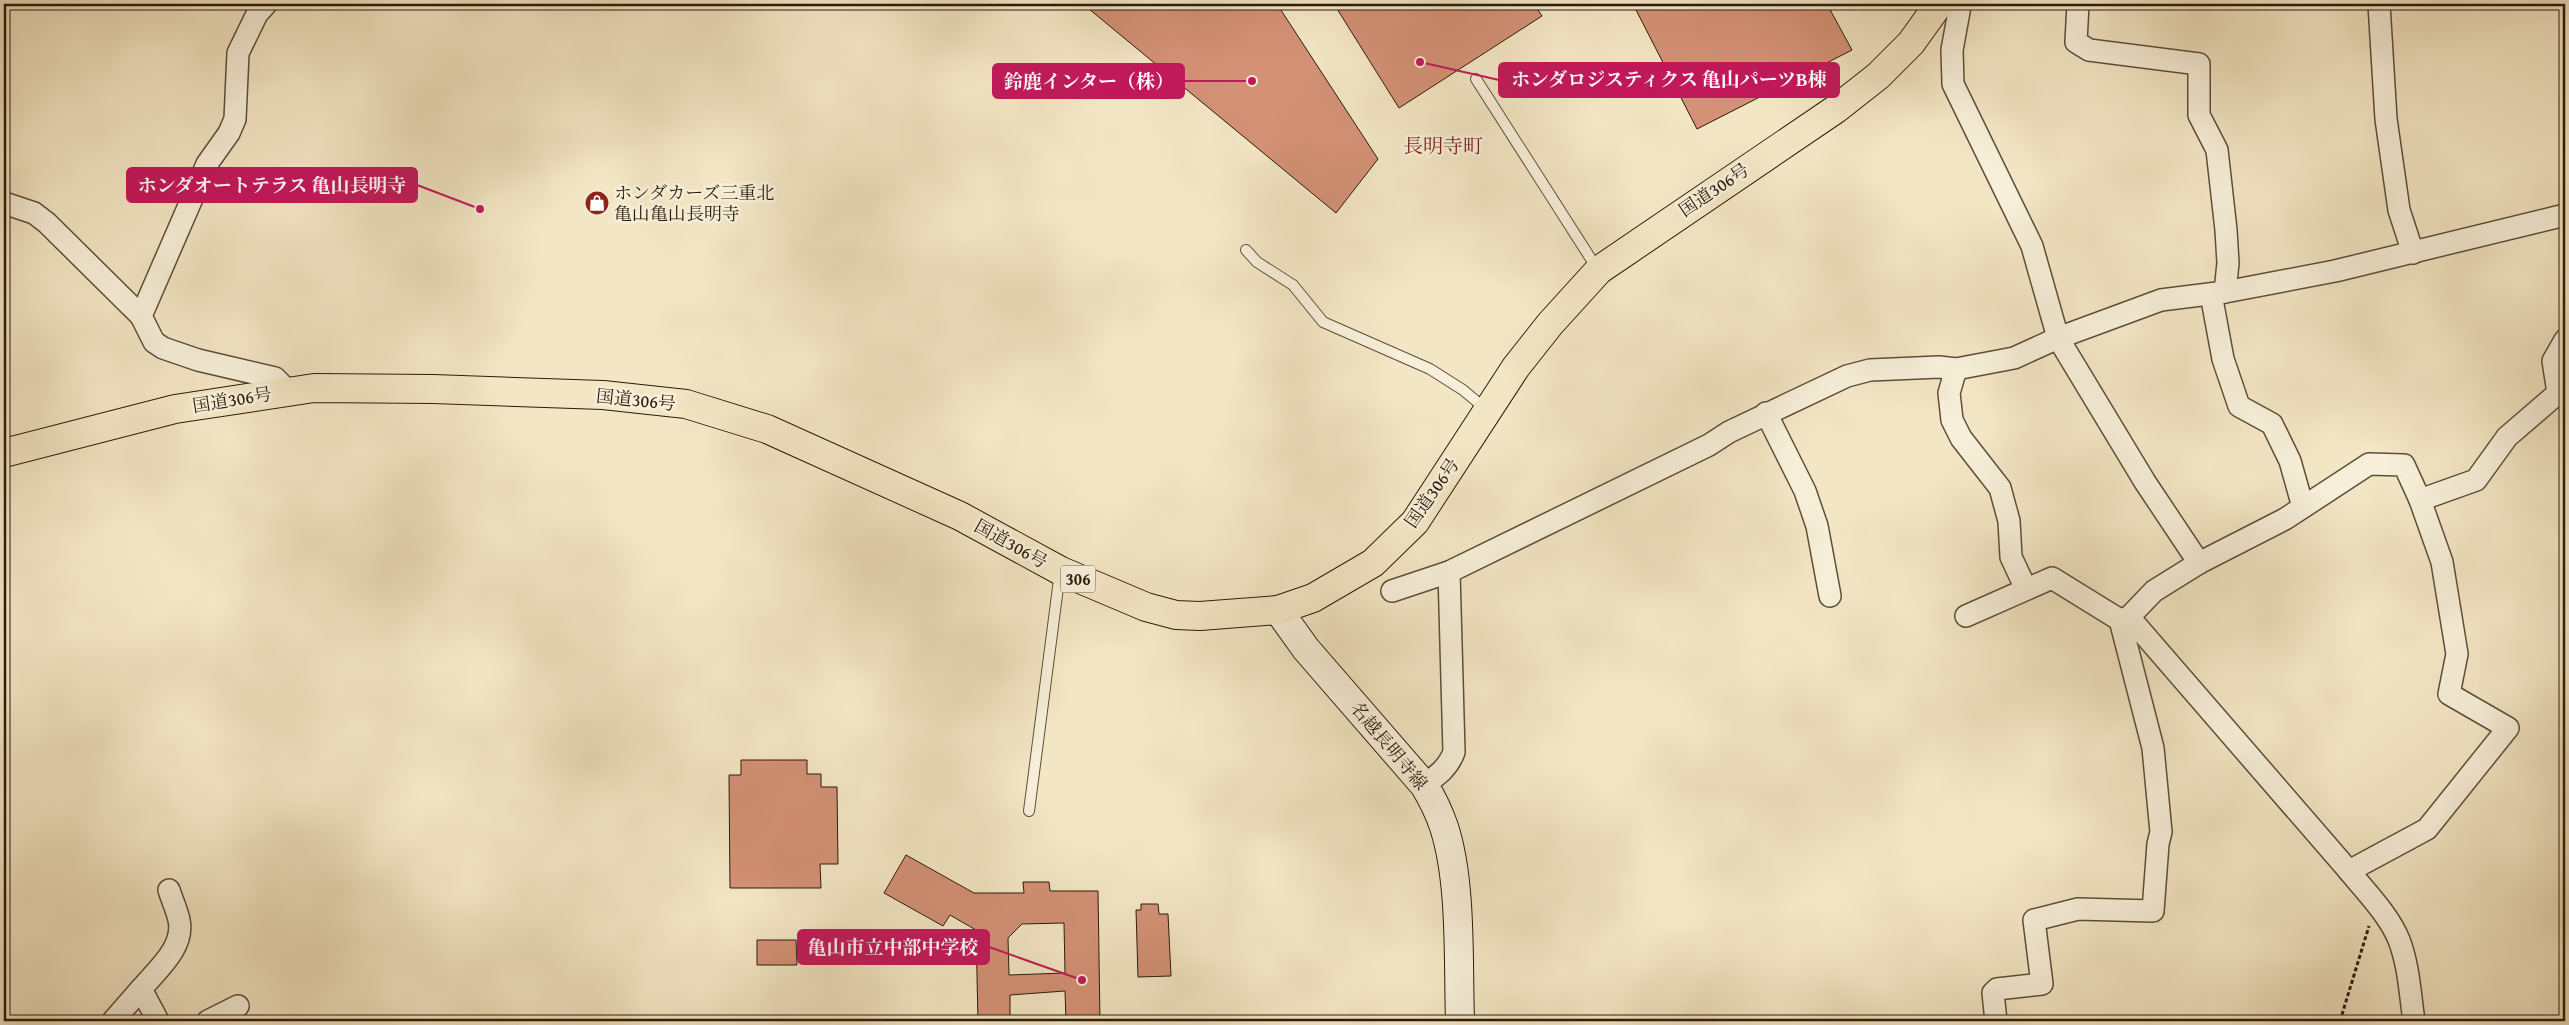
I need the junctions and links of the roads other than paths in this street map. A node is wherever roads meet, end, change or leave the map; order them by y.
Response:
1 (266, 4) edge
2 (1939, 4) edge
3 (1959, 4) edge
4 (2078, 4) edge
5 (2379, 4) edge
6 (1476, 79) dead end
7 (4, 203) edge
8 (2565, 215) edge
9 (1246, 250) dead end
10 (2413, 253) junction
11 (1599, 270) junction
12 (2218, 293) junction
13 (141, 316) junction
14 (2058, 338) junction
15 (2565, 340) edge
16 (1956, 368) junction
17 (289, 392) junction
18 (1487, 410) junction
19 (1766, 413) junction
20 (4, 453) edge
21 (2420, 500) junction
22 (2304, 506) junction
23 (2199, 563) junction
24 (1060, 571) junction
25 (1450, 572) junction
26 (2026, 589) junction
27 (1392, 591) dead end
28 (1830, 596) dead end
29 (1278, 610) junction
30 (1966, 616) dead end
31 (2125, 619) junction
32 (1424, 785) junction
33 (1029, 811) dead end
34 (2349, 871) junction
35 (169, 890) dead end
36 (141, 989) junction
37 (238, 1006) dead end
38 (113, 1021) edge
39 (158, 1021) edge
40 (208, 1021) edge
41 (1460, 1021) edge
42 (1996, 1021) edge
43 (2414, 1021) edge

1 - 13 street
2 - 11 highway, 国道306号 / 306
3 - 14 street
4 - 12 street
5 - 10 street
6 - 11 lane
7 - 13 street
8 - 10 street
9 - 18 lane
10 - 12 street
11 - 18 highway, 国道306号 / 306
12 - 14 street
12 - 22 street
13 - 17 street
14 - 16 street
14 - 23 street
15 - 21 street
16 - 19 street
16 - 26 street
17 - 20 highway, 国道306号 / 306
17 - 24 highway, 国道306号 / 306
18 - 29 highway, 国道306号 / 306
19 - 25 street
19 - 28 street
21 - 22 street
21 - 34 street
22 - 23 street
23 - 31 street
24 - 29 highway, 国道306号 / 306
24 - 33 lane
25 - 27 street
25 - 32 street
26 - 30 street
26 - 31 street
29 - 32 main road, 名越長明寺線
31 - 34 street
31 - 42 street
32 - 41 main road, 名越長明寺線
34 - 43 street
35 - 36 street
36 - 38 street
36 - 39 street
37 - 40 street

